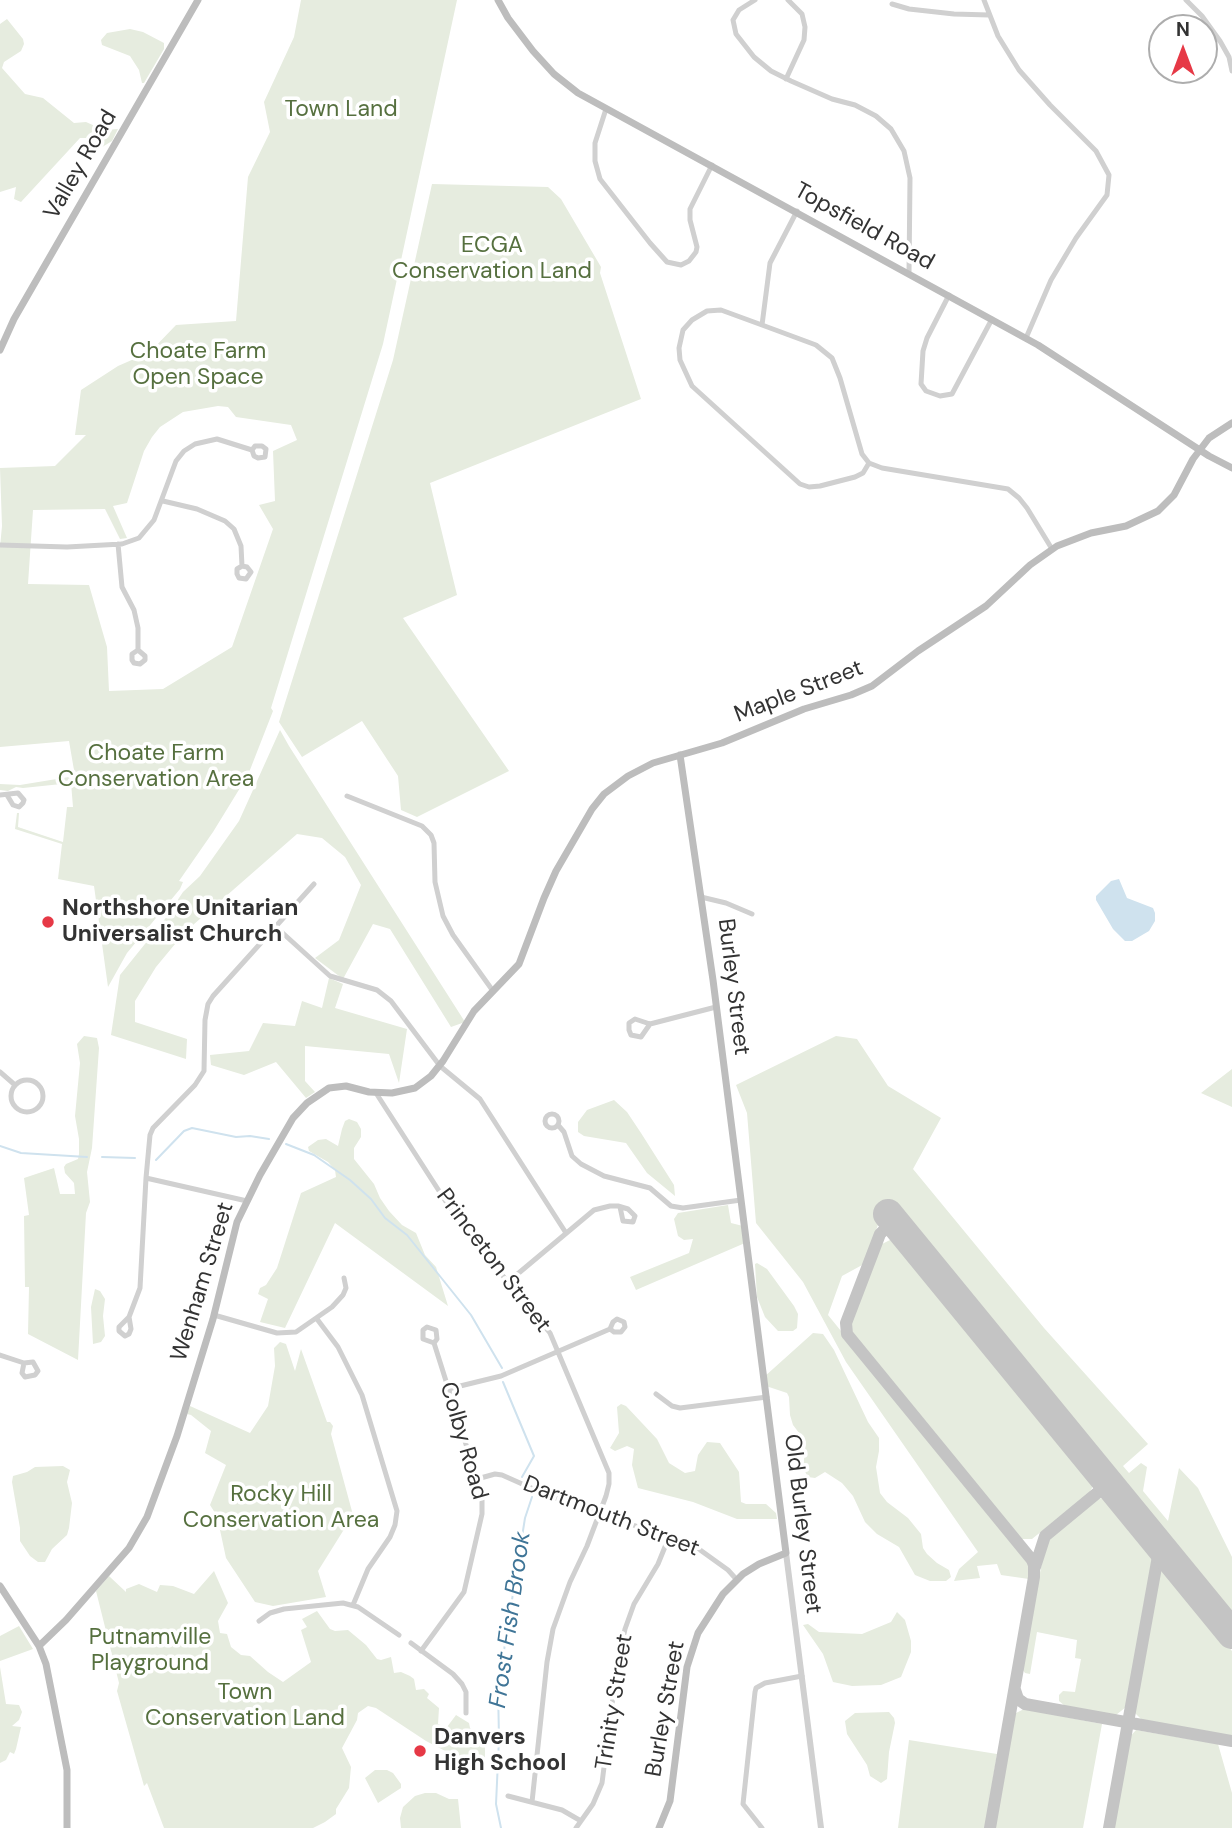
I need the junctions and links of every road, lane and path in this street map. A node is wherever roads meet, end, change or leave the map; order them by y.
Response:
1 (198, 0) edge
2 (498, 0) edge
3 (755, 0) edge
4 (788, 0) edge
5 (984, 0) edge
6 (1186, 0) edge
7 (892, 4) dead end
8 (989, 15) junction
9 (1232, 71) edge
10 (786, 79) junction
11 (606, 109) junction
12 (712, 165) junction
13 (797, 211) junction
14 (909, 273) junction
15 (949, 295) junction
16 (992, 319) junction
17 (762, 325) junction
18 (1026, 338) junction
19 (0, 350) edge
20 (1232, 423) edge
21 (252, 450) dead end
22 (1200, 450) junction
23 (869, 463) junction
24 (1232, 468) edge
25 (163, 501) junction
26 (118, 544) junction
27 (0, 545) edge
28 (1052, 550) junction
29 (242, 566) dead end
30 (138, 650) dead end
31 (680, 755) junction
32 (0, 795) edge
33 (8, 795) dead end
34 (347, 796) dead end
35 (314, 884) dead end
36 (701, 897) junction
37 (752, 914) dead end
38 (276, 927) junction
39 (493, 991) junction
40 (716, 1007) junction
41 (469, 1018) joint
42 (650, 1024) dead end
43 (440, 1066) junction
44 (0, 1072) edge
45 (15, 1085) junction
46 (376, 1093) junction
47 (558, 1125) dead end
48 (146, 1178) junction
49 (741, 1200) junction
50 (247, 1201) junction
51 (621, 1207) dead end
52 (745, 1225) joint
53 (566, 1233) junction
54 (344, 1278) dead end
55 (509, 1282) junction
56 (214, 1315) junction
57 (129, 1317) dead end
58 (317, 1319) junction
59 (610, 1329) dead end
60 (434, 1343) dead end
61 (559, 1353) junction
62 (0, 1355) edge
63 (24, 1363) dead end
64 (448, 1389) junction
65 (656, 1394) dead end
66 (767, 1397) junction
67 (477, 1479) junction
68 (600, 1513) junction
69 (669, 1537) junction
70 (786, 1553) junction
71 (737, 1580) junction
72 (0, 1586) edge
73 (353, 1605) junction
74 (259, 1620) dead end
75 (399, 1635) dead end
76 (411, 1643) dead end
77 (39, 1646) junction
78 (421, 1651) junction
79 (802, 1676) junction
80 (466, 1713) dead end
81 (508, 1796) dead end
82 (532, 1801) junction
83 (581, 1821) junction
84 (67, 1828) edge
85 (576, 1828) edge
86 (659, 1828) edge
87 (762, 1828) edge
88 (821, 1828) edge

1 - 19 main road, Valley Road
2 - 11 main road, Topsfield Road
3 - 10 street
4 - 10 street
5 - 8 street
6 - 9 street
7 - 8 street
8 - 18 street
10 - 14 street
11 - 12 main road, Topsfield Road
11 - 12 street
12 - 13 main road, Topsfield Road
13 - 14 main road, Topsfield Road
13 - 17 street
14 - 15 main road, Topsfield Road
15 - 16 main road, Topsfield Road
15 - 16 street
16 - 18 main road, Topsfield Road
17 - 23 street
17 - 23 street
18 - 22 main road, Topsfield Road
20 - 22 main road, Maple Street
21 - 25 street
22 - 24 main road, Topsfield Road
22 - 28 main road, Maple Street
23 - 28 street
25 - 26 street
25 - 29 street
26 - 27 street
26 - 30 street
28 - 31 main road, Maple Street
31 - 36 main road, Burley Street
31 - 39 main road, Maple Street
32 - 33 street
34 - 39 street
35 - 38 street
36 - 37 street
36 - 40 main road, Burley Street
38 - 43 street
38 - 48 street
39 - 41 main road, Maple Street
40 - 42 street
40 - 49 main road, Burley Street
41 - 43 main road, Wenham Street
43 - 46 main road, Wenham Street
43 - 53 street
44 - 45 street
45 - 45 street
46 - 50 main road, Wenham Street
46 - 55 street, Princeton Street
47 - 49 street
48 - 50 street
48 - 57 street
49 - 52 main road, Burley Street
50 - 56 main road, Wenham Street
51 - 53 street
52 - 66 main road, Old Burley Street
53 - 55 street
54 - 58 street
55 - 61 street, Princeton Street
56 - 58 street
56 - 77 main road, Wenham Street
58 - 73 street
59 - 61 street
60 - 64 street, Colby Road
61 - 64 street
61 - 68 street, Princeton Street
62 - 63 street
64 - 67 street, Colby Road
65 - 66 street
66 - 70 main road, Old Burley Street
67 - 68 street, Dartmouth Street
67 - 78 street, Colby Road
68 - 69 street, Dartmouth Street
68 - 82 street, Princeton Street
69 - 71 street, Dartmouth Street
69 - 83 street, Trinity Street
70 - 71 main road, Burley Street
70 - 79 street, Old Burley Street
71 - 86 main road, Burley Street
72 - 77 main road
73 - 74 street
73 - 75 street
76 - 78 street
77 - 84 main road
78 - 80 street
79 - 87 street
79 - 88 street, Old Burley Street
81 - 82 street
82 - 83 street
83 - 85 street, Trinity Street

